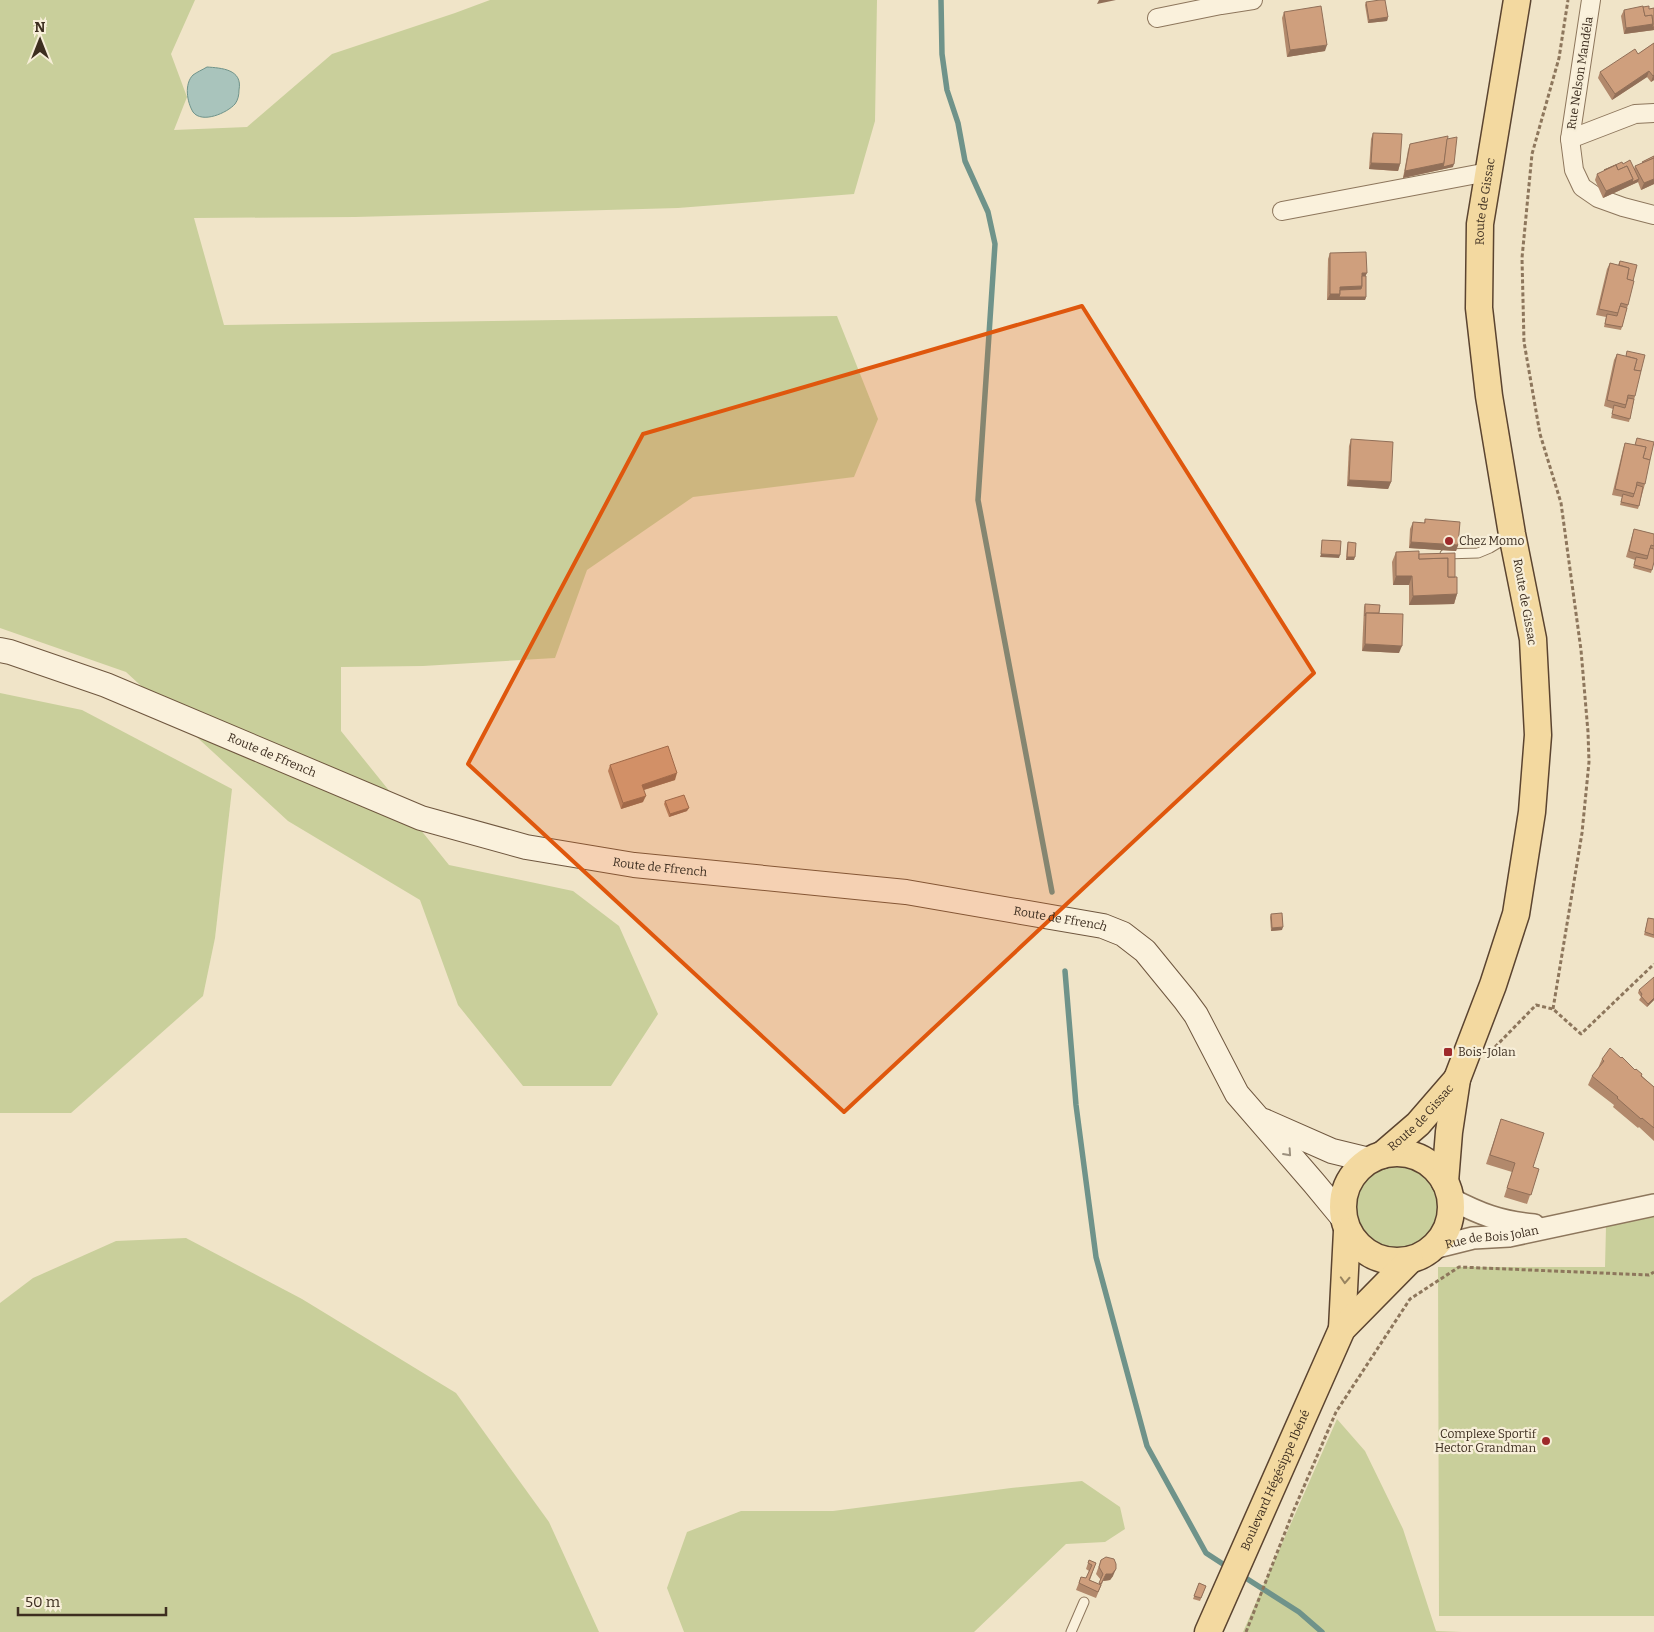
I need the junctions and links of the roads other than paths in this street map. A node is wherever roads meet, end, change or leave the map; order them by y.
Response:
1 (1252, 0) edge
2 (1517, 0) edge
3 (1591, 0) edge
4 (1157, 18) dead end
5 (1654, 113) edge
6 (1570, 139) junction
7 (1488, 172) junction
8 (1282, 211) dead end
9 (1654, 215) edge
10 (1512, 534) junction
11 (1439, 555) edge
12 (0, 650) edge
13 (1457, 1079) junction
14 (1256, 1117) junction
15 (1375, 1158) junction
16 (1448, 1190) junction
17 (1654, 1205) edge
18 (1345, 1225) junction
19 (1552, 1227) junction
20 (1433, 1248) junction
21 (1410, 1260) junction
22 (1342, 1329) junction
23 (1084, 1602) dead end
24 (1071, 1632) edge
25 (1208, 1632) edge

1 - 4 street
2 - 7 main road, Route de Gissac
3 - 6 street, Rue Nelson Mandéla
5 - 6 street
6 - 9 street, Rue Nelson Mandéla
7 - 8 street
7 - 10 main road, Route de Gissac
10 - 11 lane
10 - 13 main road, Route de Gissac
12 - 14 main road, Route de Ffrench
13 - 15 main road, Route de Gissac
13 - 16 main road, Route de Gissac
14 - 15 main road, Route de Ffrench
14 -> 18 main road, Route de Ffrench
15 - 16 main road
15 - 18 main road
16 - 19 street, Rue de Bois Jolan
16 - 20 main road
17 - 19 street, Rue de Bois Jolan
18 - 21 main road
18 -> 22 main road, Boulevard Hégésippe Ibéné
19 - 20 street, Rue de Bois Jolan
20 - 21 main road
21 - 22 main road, Boulevard Hégésippe Ibéné
22 - 25 main road, Boulevard Hégésippe Ibéné
23 - 24 lane

